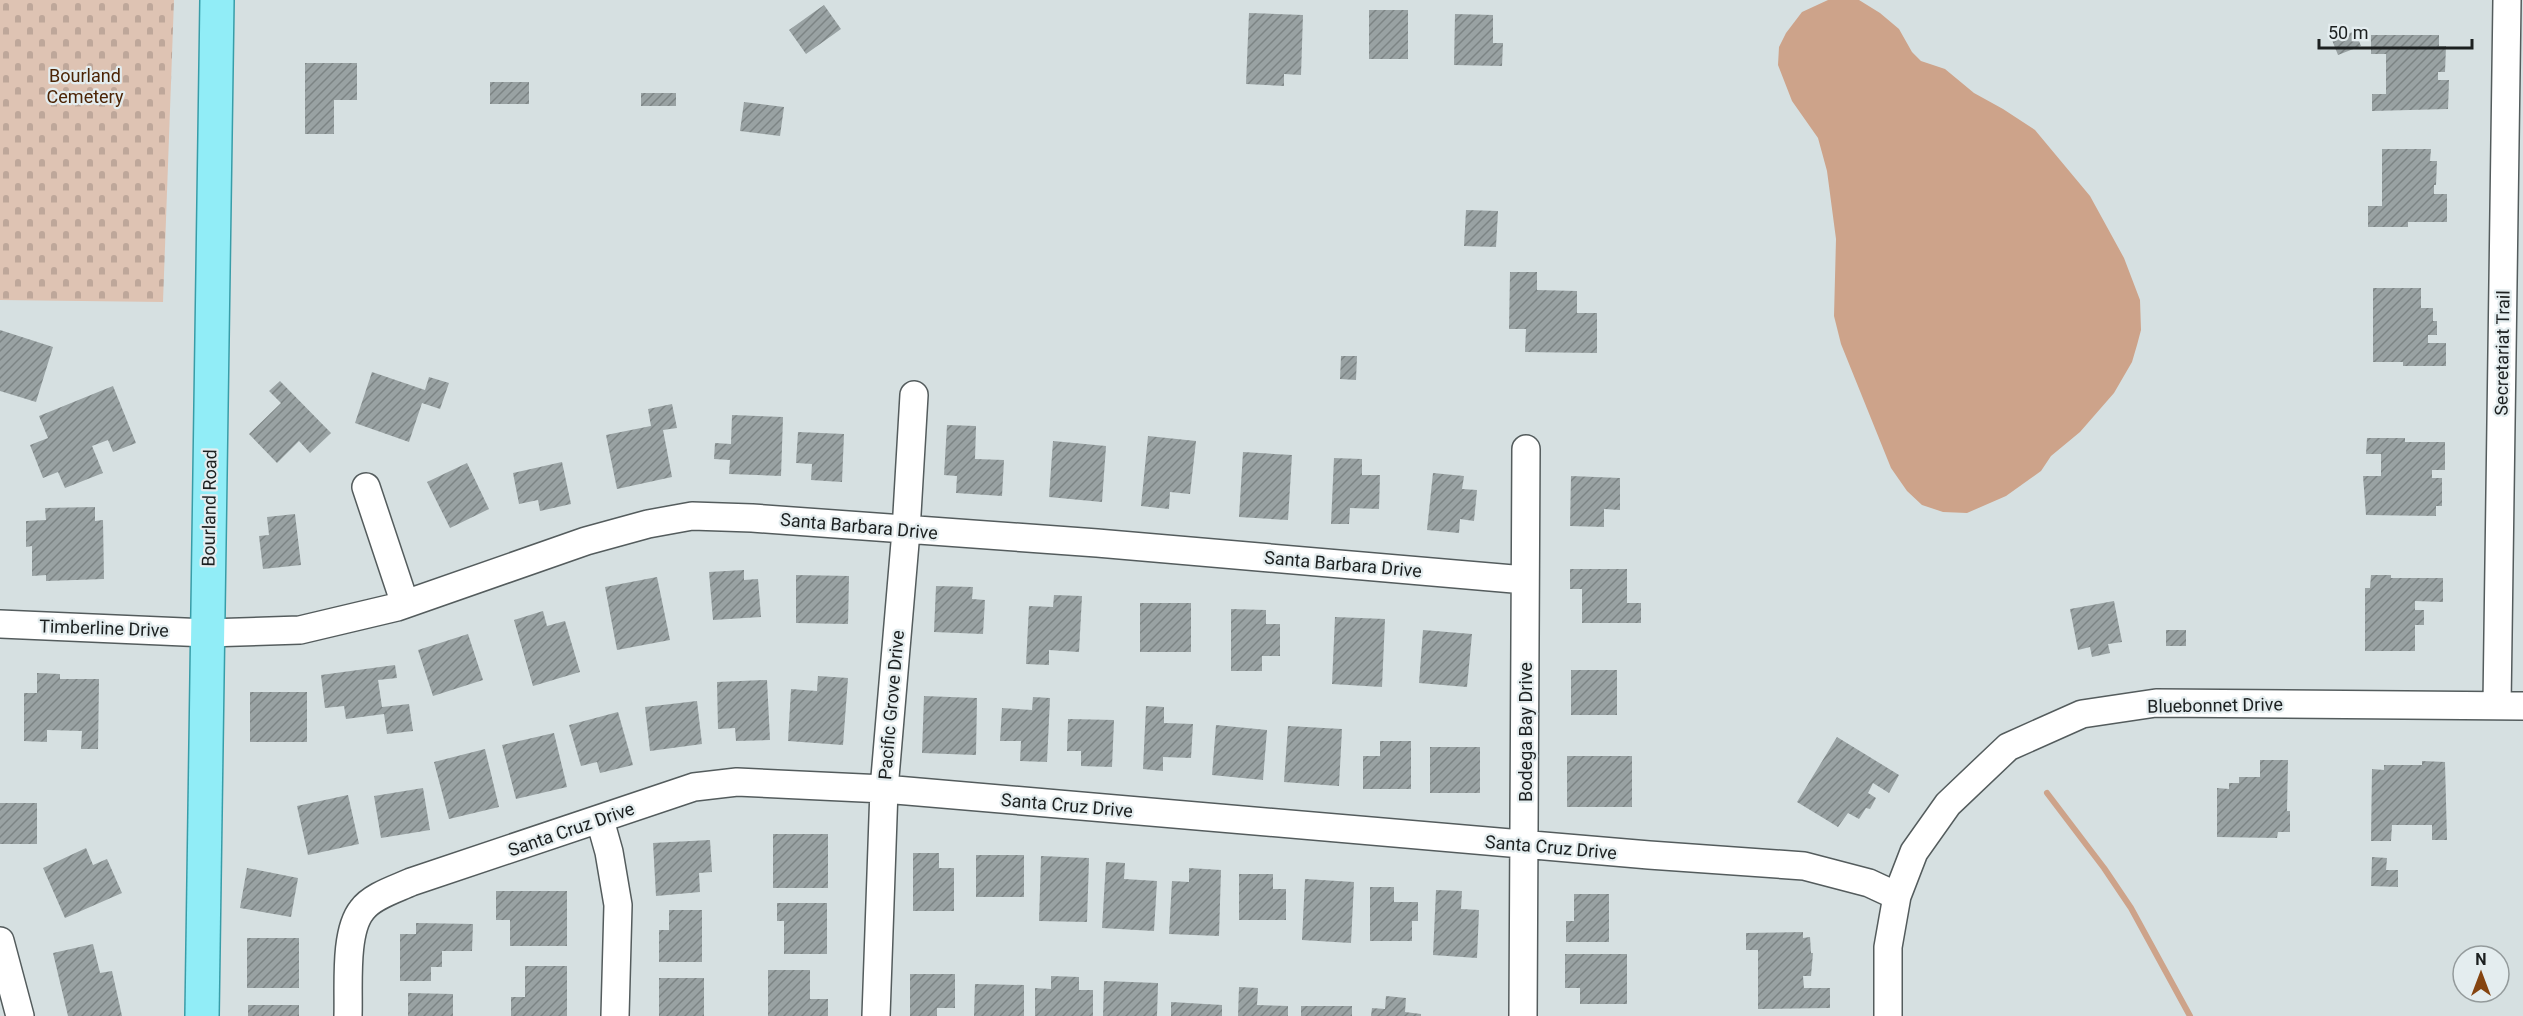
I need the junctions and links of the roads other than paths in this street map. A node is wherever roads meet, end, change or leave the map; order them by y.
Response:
1 (217, 0) edge
2 (2507, 0) edge
3 (914, 395) dead end
4 (1526, 449) dead end
5 (366, 487) dead end
6 (906, 531) junction
7 (1525, 580) junction
8 (405, 604) junction
9 (0, 624) edge
10 (207, 633) junction
11 (2510, 706) edge
12 (884, 789) junction
13 (600, 819) junction
14 (1524, 845) junction
15 (1898, 896) junction
16 (0, 941) edge
17 (20, 1016) edge
18 (202, 1016) edge
19 (348, 1016) edge
20 (615, 1016) edge
21 (876, 1016) edge
22 (1523, 1016) edge
23 (1888, 1016) edge

1 - 10 main road, Bourland Road
2 - 11 street, Secretariat Trail
3 - 6 street, Pacific Grove Drive
4 - 7 street, Bodega Bay Drive
5 - 8 street
6 - 7 street, Santa Barbara Drive
6 - 8 street, Santa Barbara Drive
6 - 12 street, Pacific Grove Drive
7 - 14 street, Bodega Bay Drive
8 - 10 street, Santa Barbara Drive
9 - 10 street, Timberline Drive
10 - 18 main road, Bourland Road
11 - 15 street, Bluebonnet Drive
12 - 13 street, Santa Cruz Drive
12 - 14 street, Santa Cruz Drive
12 - 21 street, Pacific Grove Drive
13 - 19 street, Santa Cruz Drive
13 - 20 street
14 - 15 street, Santa Cruz Drive
14 - 22 street, Bodega Bay Drive
15 - 23 street, Bluebonnet Drive
16 - 17 street

